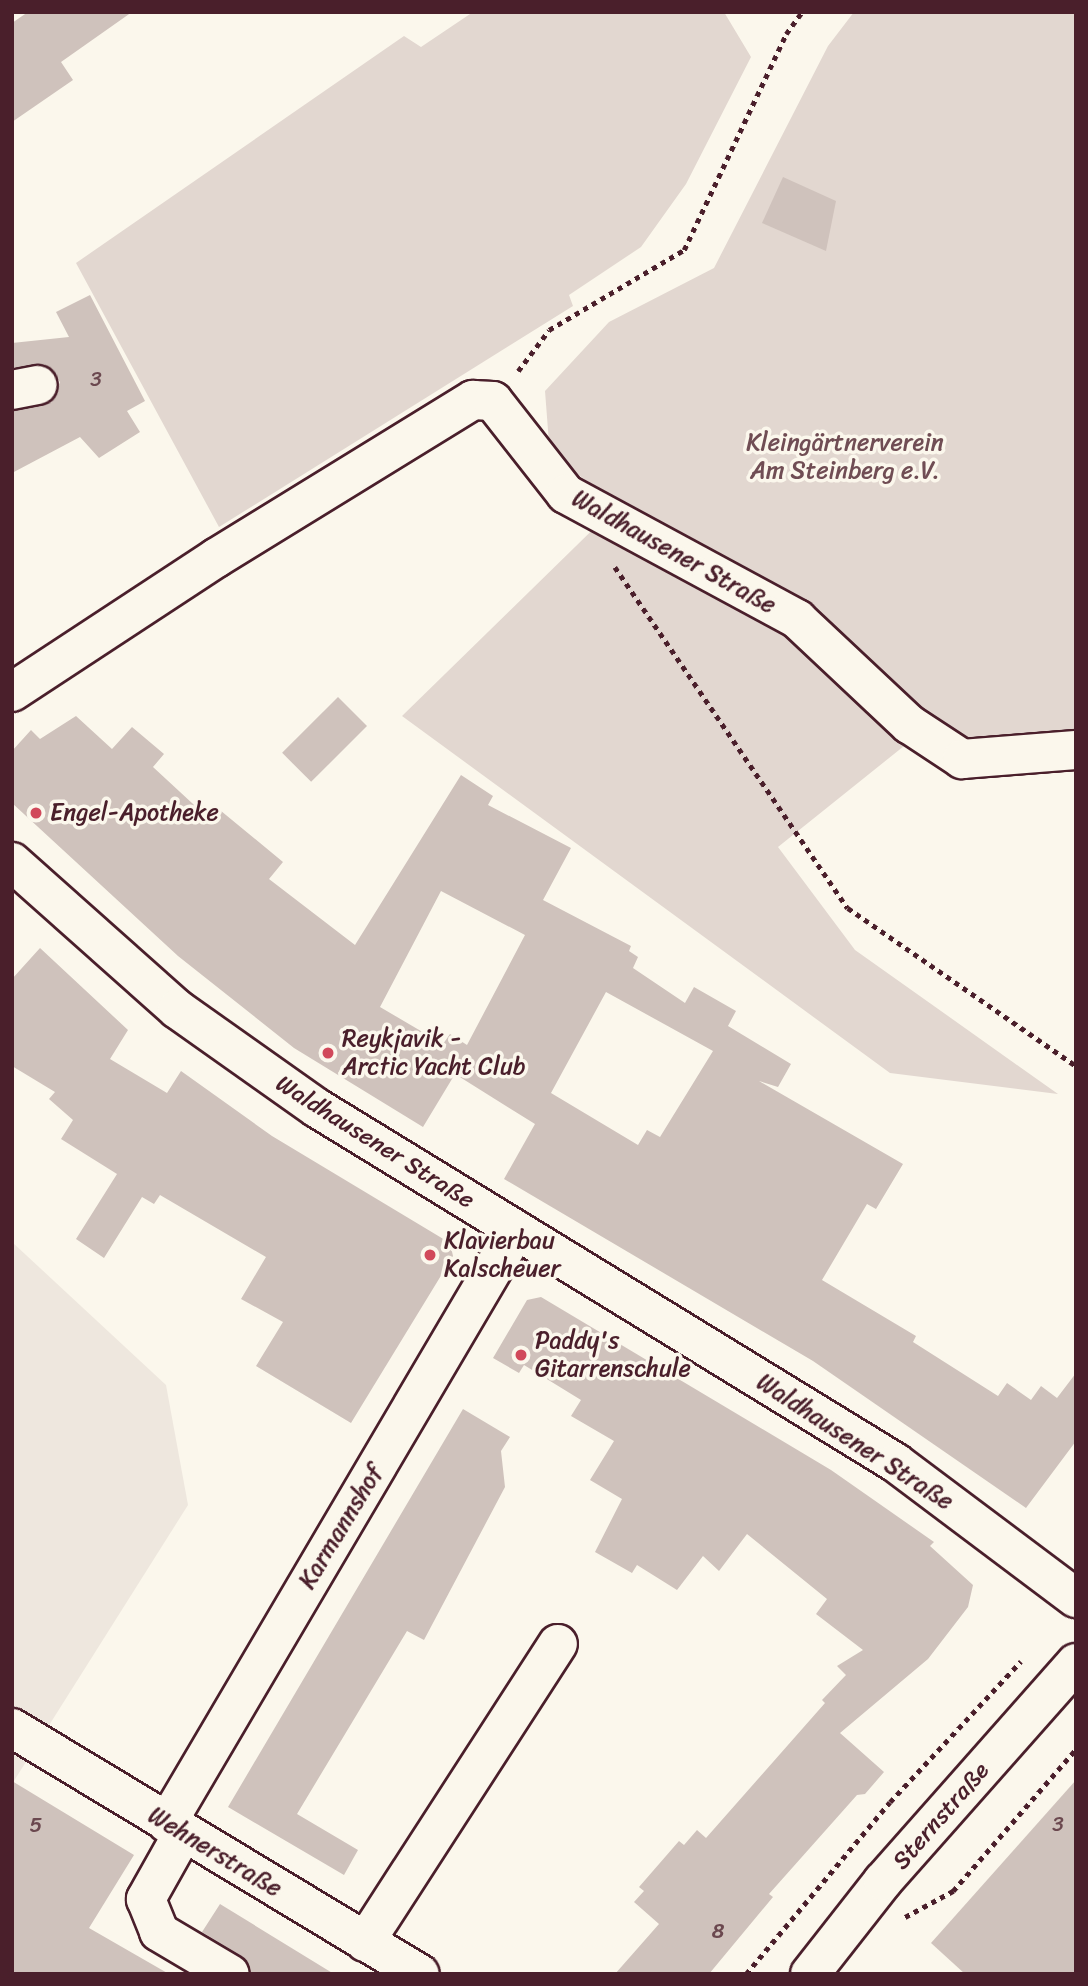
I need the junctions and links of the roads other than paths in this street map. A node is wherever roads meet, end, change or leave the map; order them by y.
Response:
1 (12, 692) edge
2 (1076, 750) edge
3 (12, 862) edge
4 (516, 1230) junction
5 (1076, 1598) edge
6 (558, 1644) dead end
7 (1076, 1663) edge
8 (12, 1728) edge
9 (175, 1828) junction
10 (365, 1942) junction
11 (230, 1974) edge
12 (419, 1974) edge
13 (810, 1974) edge

1 - 2 street, Waldhausener Straße
3 - 4 street, Waldhausener Straße
4 - 5 street, Waldhausener Straße
4 - 9 street, Karmannshof
6 - 10 street
7 - 13 street, Sternstraße
8 - 9 street, Wehnerstraße
9 - 10 street, Wehnerstraße
9 - 11 street, Karmannshof
10 - 12 street, Wehnerstraße

